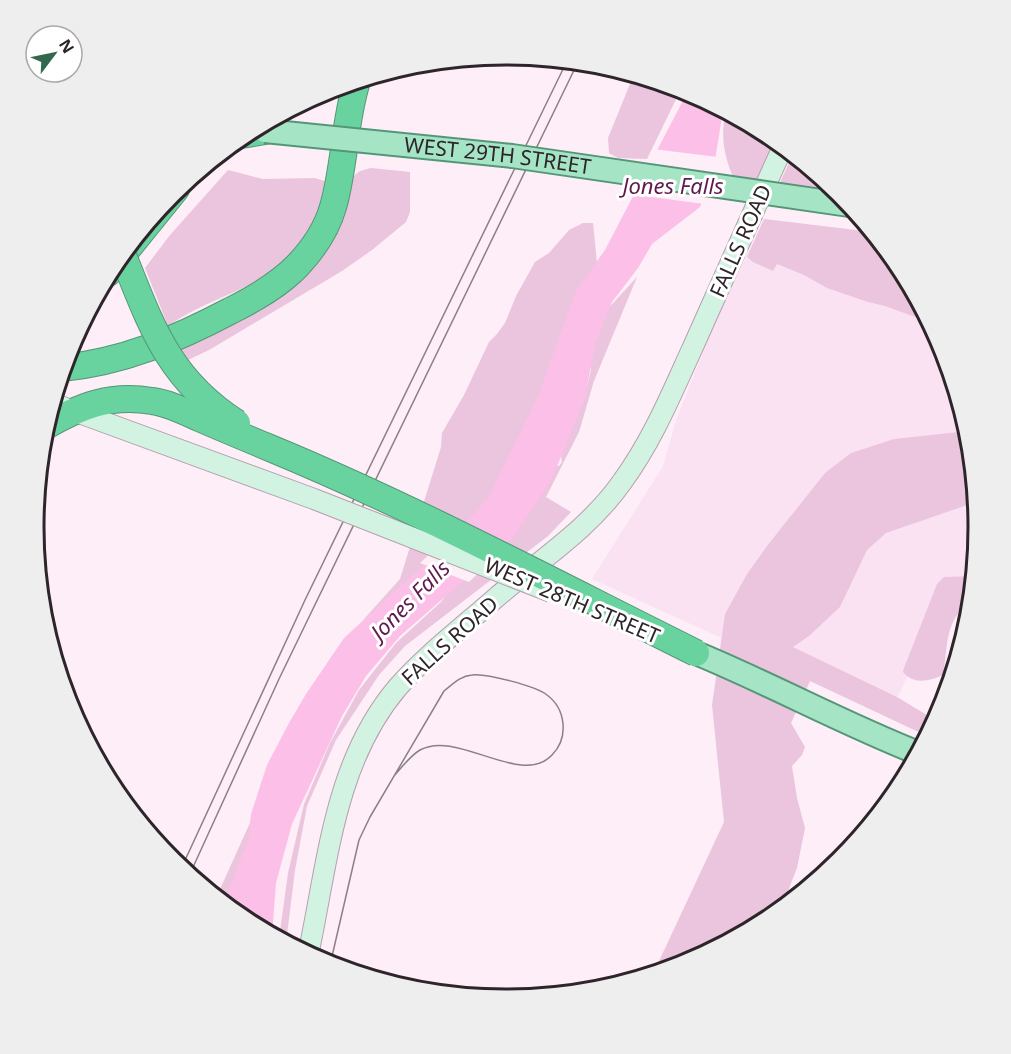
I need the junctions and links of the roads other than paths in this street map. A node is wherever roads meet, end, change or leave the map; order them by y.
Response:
1 (355, 91) edge
2 (265, 133) edge
3 (779, 155) edge
4 (835, 203) edge
5 (126, 263) edge
6 (183, 335) junction
7 (72, 367) edge
8 (67, 382) edge
9 (59, 406) edge
10 (56, 420) edge
11 (305, 462) junction
12 (696, 653) junction
13 (910, 750) edge
14 (310, 945) edge

1 - 6 highway
2 - 4 main road, WEST 29TH STREET, bridge
3 - 14 main road, FALLS ROAD
5 - 11 highway, bridge
6 - 7 highway
6 - 8 highway
9 - 12 main road, WEST 28TH STREET, bridge
10 - 11 highway, bridge
11 - 12 highway, bridge
12 - 13 main road, WEST 28TH STREET

